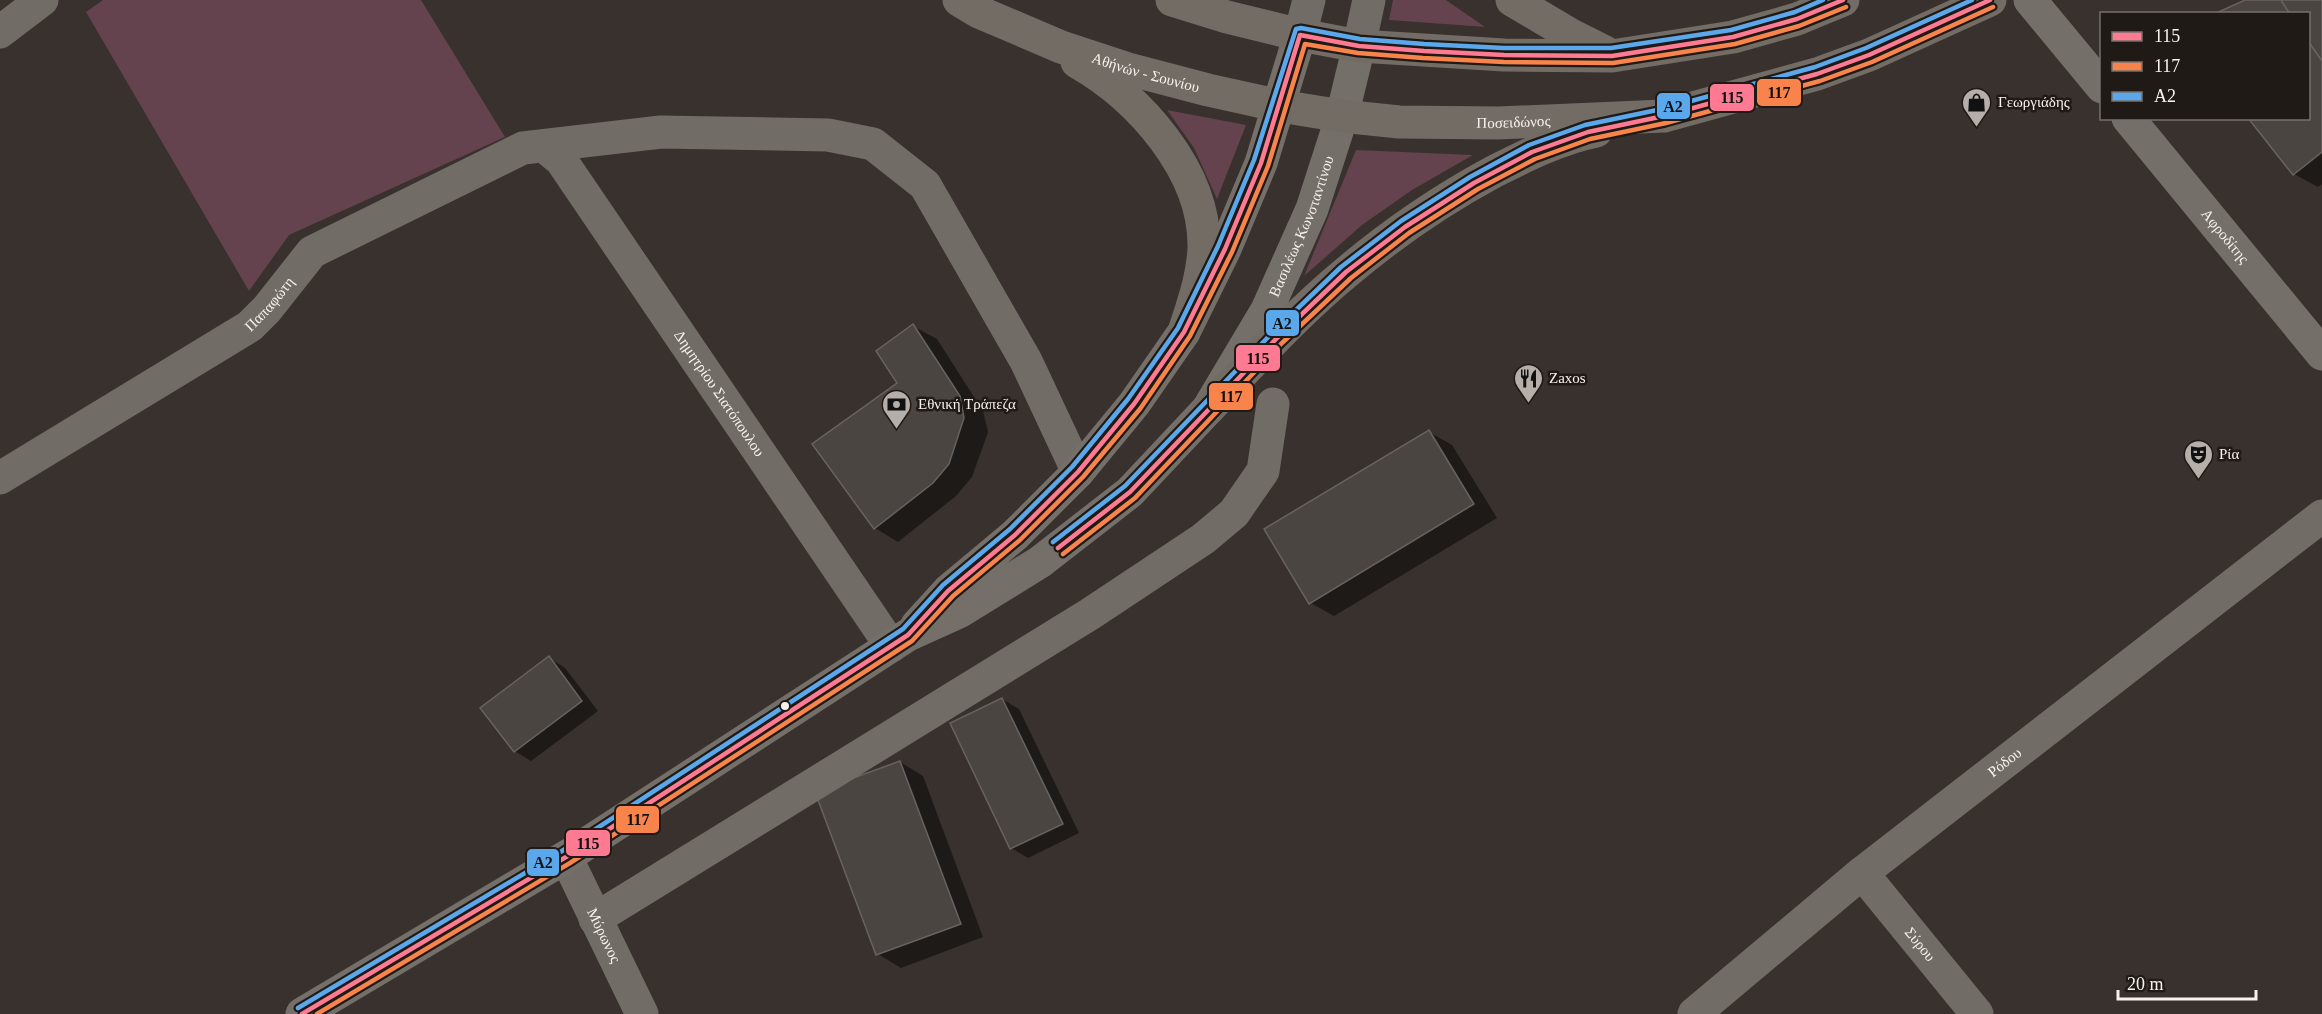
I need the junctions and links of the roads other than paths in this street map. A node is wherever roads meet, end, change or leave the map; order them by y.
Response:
1 (42, 0) edge
2 (1172, 0) edge
3 (1309, 0) edge
4 (1369, 0) edge
5 (1512, 0) edge
6 (1843, 0) edge
7 (1990, 0) edge
8 (2030, 0) edge
9 (969, 6) edge
10 (0, 32) edge
11 (1300, 35) junction
12 (1359, 46) junction
13 (1612, 56) junction
14 (2100, 85) edge
15 (1280, 106) junction
16 (1342, 116) junction
17 (1664, 117) junction
18 (2130, 120) edge
19 (544, 146) junction
20 (1184, 332) junction
21 (2322, 354) edge
22 (1273, 404) dead end
23 (1208, 409) junction
24 (1078, 472) junction
25 (0, 478) edge
26 (2322, 516) edge
27 (899, 640) junction
28 (566, 857) junction
29 (1862, 873) junction
30 (595, 919) junction
31 (302, 1014) edge
32 (642, 1014) edge
33 (1694, 1014) edge
34 (1977, 1014) edge

1 - 10 street
2 - 11 main road
3 - 11 street
4 - 12 street
5 - 13 main road
6 - 13 main road
7 - 17 main road, Ποσειδώνος
8 - 14 main road
9 - 15 main road, Αθήνών - Σουνίου
9 - 20 main road
11 - 12 main road
11 - 15 main road, Βασιλέως Κωνσταντίνου
12 - 13 main road
12 - 16 main road, Βασιλέως Κωνσταντίνου
15 - 16 main road, Αθήνών - Σουνίου
15 - 20 main road, Βασιλέως Κωνσταντίνου
16 - 17 main road, Ποσειδώνος
16 - 23 main road, Βασιλέως Κωνσταντίνου
17 - 23 main road
18 - 21 main road, Αφροδίτης
19 - 24 street, Παπαφώτη
19 - 25 street, Παπαφώτη
19 - 27 street, Δημητρίου Σιατόπουλου
20 - 24 main road, Βασιλέως Κωνσταντίνου
22 - 30 street
23 - 27 main road, Βασιλέως Κωνσταντίνου
24 - 27 main road, Βασιλέως Κωνσταντίνου
26 - 29 street, Ρόδου
27 - 28 main road, Βασιλέως Κωνσταντίνου
28 - 30 street, Μύρωνος
28 - 31 main road, Βασιλέως Κωνσταντίνου
29 - 33 street, Ρόδου
29 - 34 street, Σύρου
30 - 32 street, Μύρωνος

